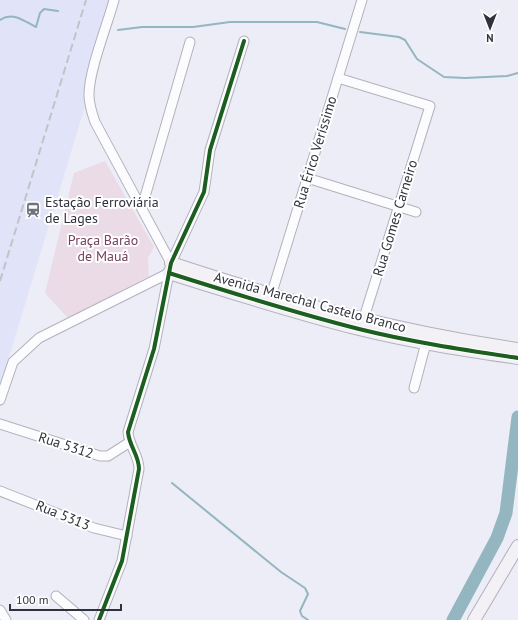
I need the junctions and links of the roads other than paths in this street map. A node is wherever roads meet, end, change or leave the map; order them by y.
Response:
1 (114, 0) edge
2 (362, 0) edge
3 (244, 41) dead end
4 (190, 42) dead end
5 (338, 78) junction
6 (307, 178) junction
7 (399, 206) junction
8 (142, 207) junction
9 (416, 212) dead end
10 (170, 268) junction
11 (270, 300) junction
12 (361, 325) junction
13 (426, 343) junction
14 (518, 349) edge
15 (518, 358) edge
16 (414, 388) dead end
17 (0, 400) edge
18 (0, 424) edge
19 (130, 442) junction
20 (0, 491) edge
21 (127, 536) junction
22 (518, 546) edge
23 (56, 596) dead end
24 (0, 610) edge
25 (6, 620) edge
26 (84, 620) edge
27 (99, 620) edge
28 (474, 620) edge

1 - 8 street
2 - 5 street, Rua Érico Veríssimo
3 - 10 street
4 - 8 street
5 - 6 street, Rua Érico Veríssimo
5 - 7 street, Rua Gomes Carneiro
6 - 7 street
6 - 11 street, Rua Érico Veríssimo
7 - 9 street
7 - 12 street, Rua Gomes Carneiro
8 - 10 street
10 - 11 street, Avenida Marechal Castelo Branco
10 - 17 street
10 - 19 street
11 - 12 street, Avenida Marechal Castelo Branco
12 - 13 street, Avenida Marechal Castelo Branco
12 - 14 street, Avenida Marechal Castelo Branco
13 - 15 street, Avenida Marechal Castelo Branco
13 - 16 street
18 - 19 street, Rua 5312
19 - 21 street
20 - 21 street, Rua 5313
21 - 27 street
22 - 28 street
23 - 26 street
24 - 25 street

